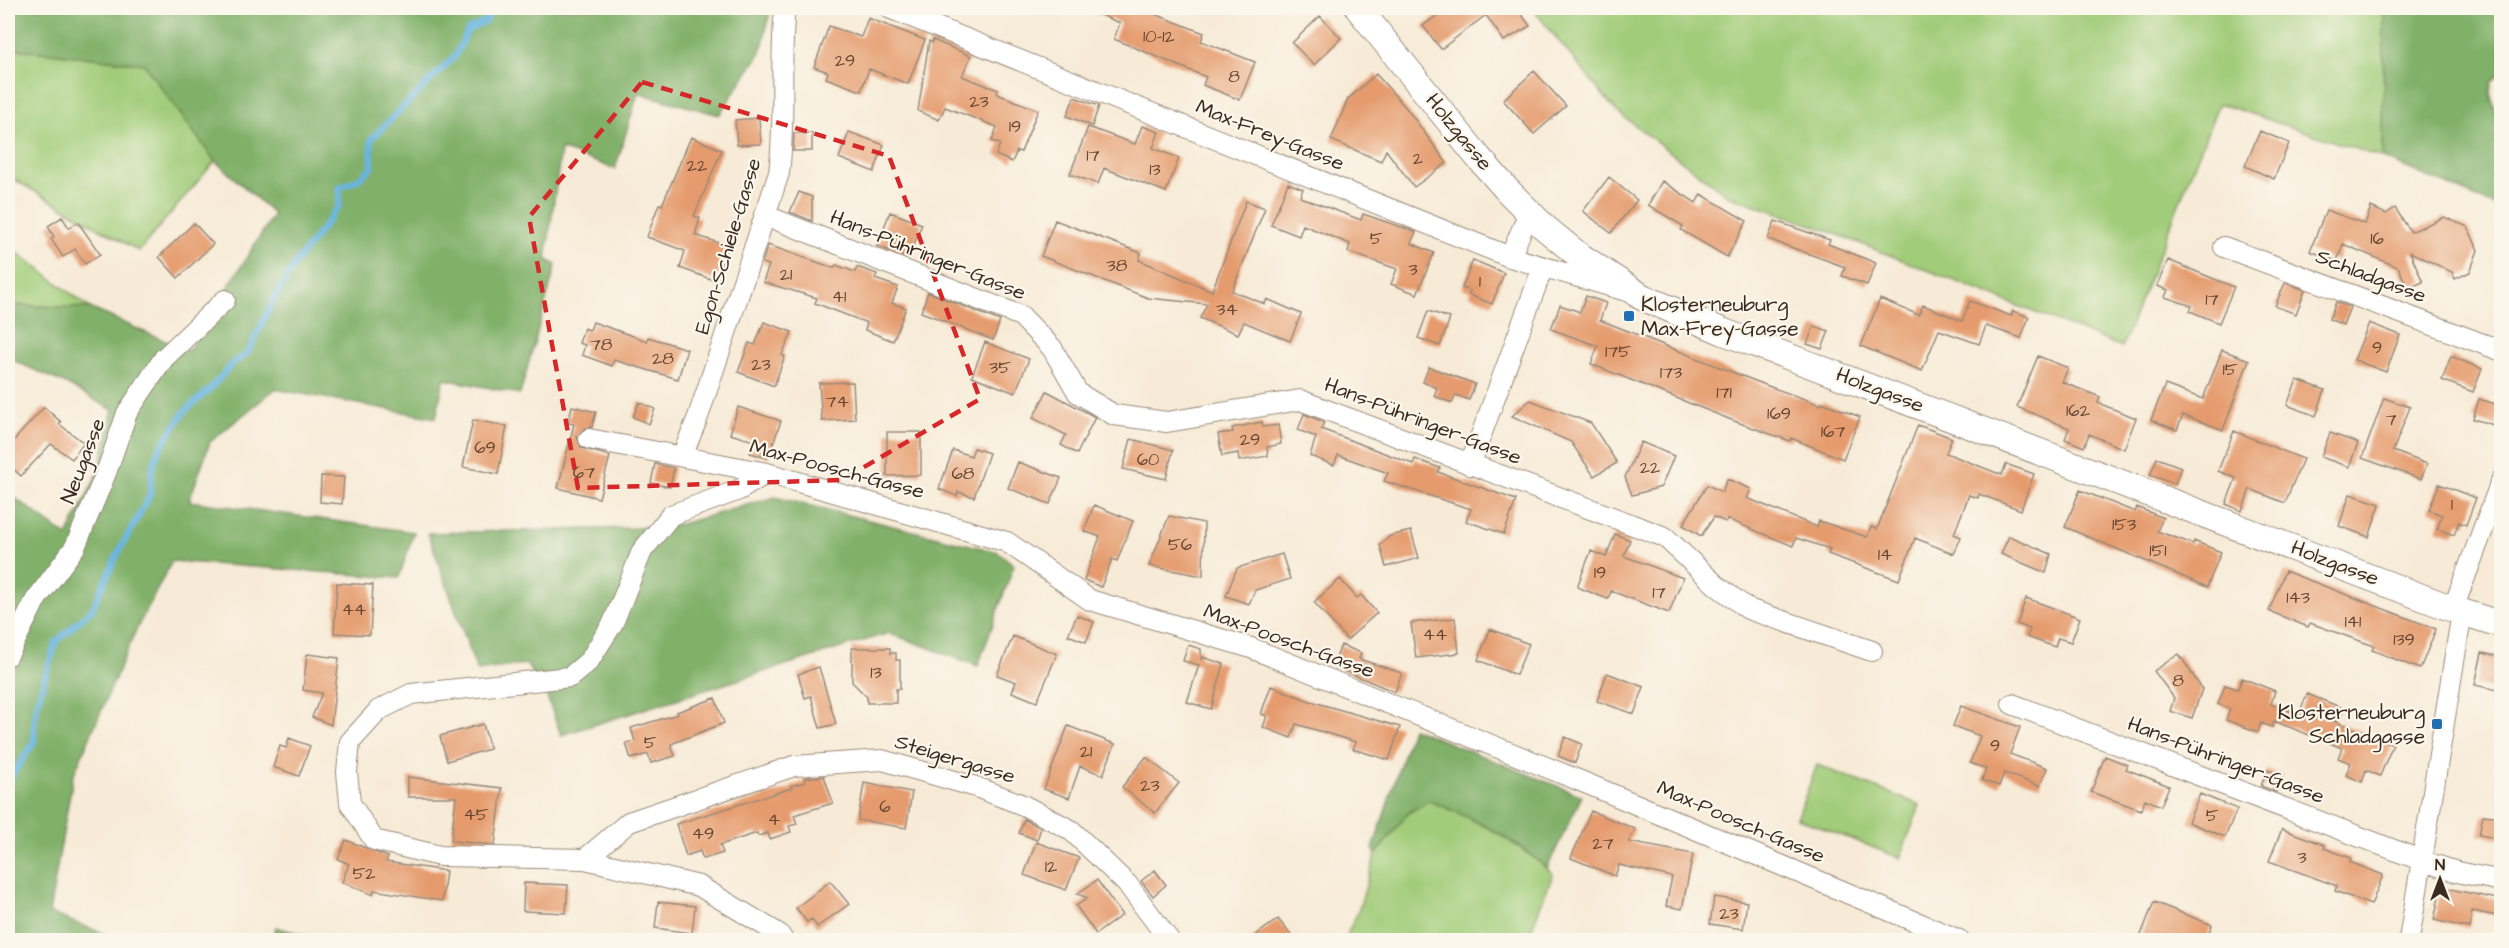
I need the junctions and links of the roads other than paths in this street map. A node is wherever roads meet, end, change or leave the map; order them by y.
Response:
1 (785, 8) edge
2 (889, 8) edge
3 (1358, 8) edge
4 (1529, 213) junction
5 (764, 215) junction
6 (2224, 247) dead end
7 (1510, 257) junction
8 (1543, 267) junction
9 (1638, 294) junction
10 (225, 300) dead end
11 (2502, 351) edge
12 (589, 439) dead end
13 (682, 456) junction
14 (1470, 465) junction
15 (767, 473) junction
16 (2502, 479) edge
17 (2457, 611) junction
18 (2502, 625) edge
19 (1872, 651) dead end
20 (8, 655) edge
21 (2012, 704) dead end
22 (585, 859) junction
23 (2423, 861) junction
24 (2502, 881) edge
25 (783, 940) edge
26 (1169, 940) edge
27 (1959, 940) edge
28 (2409, 940) edge

1 - 5 street, Egon-Schiele-Gasse
2 - 7 street, Max-Frey-Gasse
3 - 4 street, Holzgasse
4 - 7 street
4 - 9 street, Holzgasse
5 - 13 street, Egon-Schiele-Gasse
5 - 14 street, Hans-Pühringer-Gasse
6 - 11 street, Schladgasse
7 - 8 street, Max-Frey-Gasse
8 - 9 street, Max-Frey-Gasse
8 - 14 street
9 - 17 street, Holzgasse
10 - 20 street, Neugasse
12 - 13 street, Max-Poosch-Gasse
13 - 15 street, Max-Poosch-Gasse
14 - 19 street, Hans-Pühringer-Gasse
15 - 22 street
15 - 27 street, Max-Poosch-Gasse
16 - 17 street
17 - 18 street, Holzgasse
17 - 23 street
21 - 23 street, Hans-Pühringer-Gasse
22 - 25 street
22 - 26 street, Steigergasse
23 - 24 street, Hans-Pühringer-Gasse
23 - 28 street

